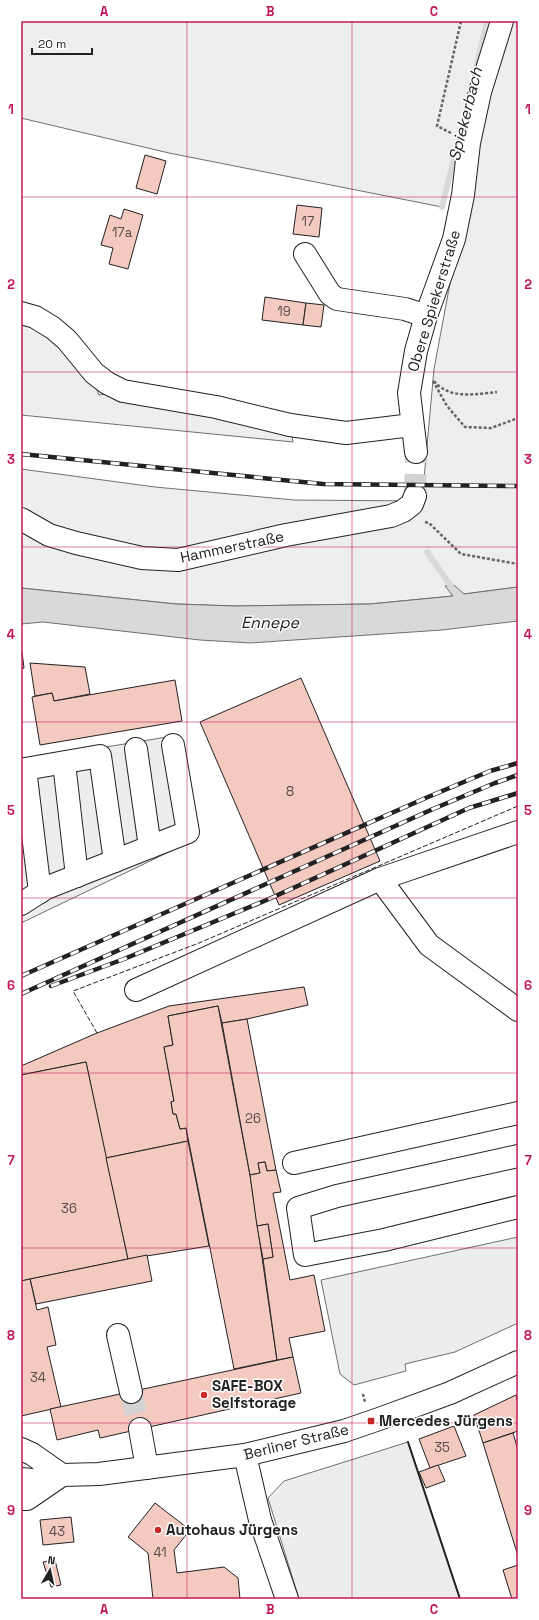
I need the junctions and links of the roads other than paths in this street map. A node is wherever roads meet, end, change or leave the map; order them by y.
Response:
1 (502, 21) edge
2 (306, 254) dead end
3 (21, 313) edge
4 (426, 316) junction
5 (412, 425) junction
6 (416, 452) tunnel mouth
7 (415, 496) tunnel mouth
8 (21, 519) edge
9 (173, 745) dead end
10 (136, 749) dead end
11 (64, 763) junction
12 (518, 832) edge
13 (150, 847) junction
14 (115, 861) junction
15 (77, 876) junction
16 (380, 879) junction
17 (40, 892) junction
18 (21, 904) edge
19 (136, 990) dead end
20 (518, 1010) edge
21 (518, 1112) edge
22 (518, 1156) edge
23 (294, 1163) dead end
24 (518, 1207) edge
25 (118, 1334) dead end
26 (518, 1362) edge
27 (131, 1392) tunnel mouth
28 (140, 1429) tunnel mouth
29 (21, 1449) edge
30 (245, 1455) junction
31 (147, 1468) junction
32 (62, 1475) junction
33 (21, 1479) edge
34 (21, 1499) edge
35 (287, 1599) edge

1 - 4 street, Obere Spiekerstraße
2 - 4 street
3 - 5 street
4 - 5 street, Obere Spiekerstraße
5 - 6 street
7 - 8 street, Hammerstraße
9 - 13 street
10 - 13 street
11 - 14 street
11 - 15 street
11 - 17 street
12 - 16 street
13 - 14 street
14 - 15 street
15 - 17 street
16 - 19 street
16 - 20 street
17 - 18 street
21 - 23 street
22 - 24 street
25 - 27 street
26 - 30 street, Berliner Straße
28 - 31 street
29 - 32 street
30 - 31 street, Berliner Straße
30 - 35 street
31 - 32 street, Berliner Straße
32 - 33 street, Berliner Straße
32 - 34 street

